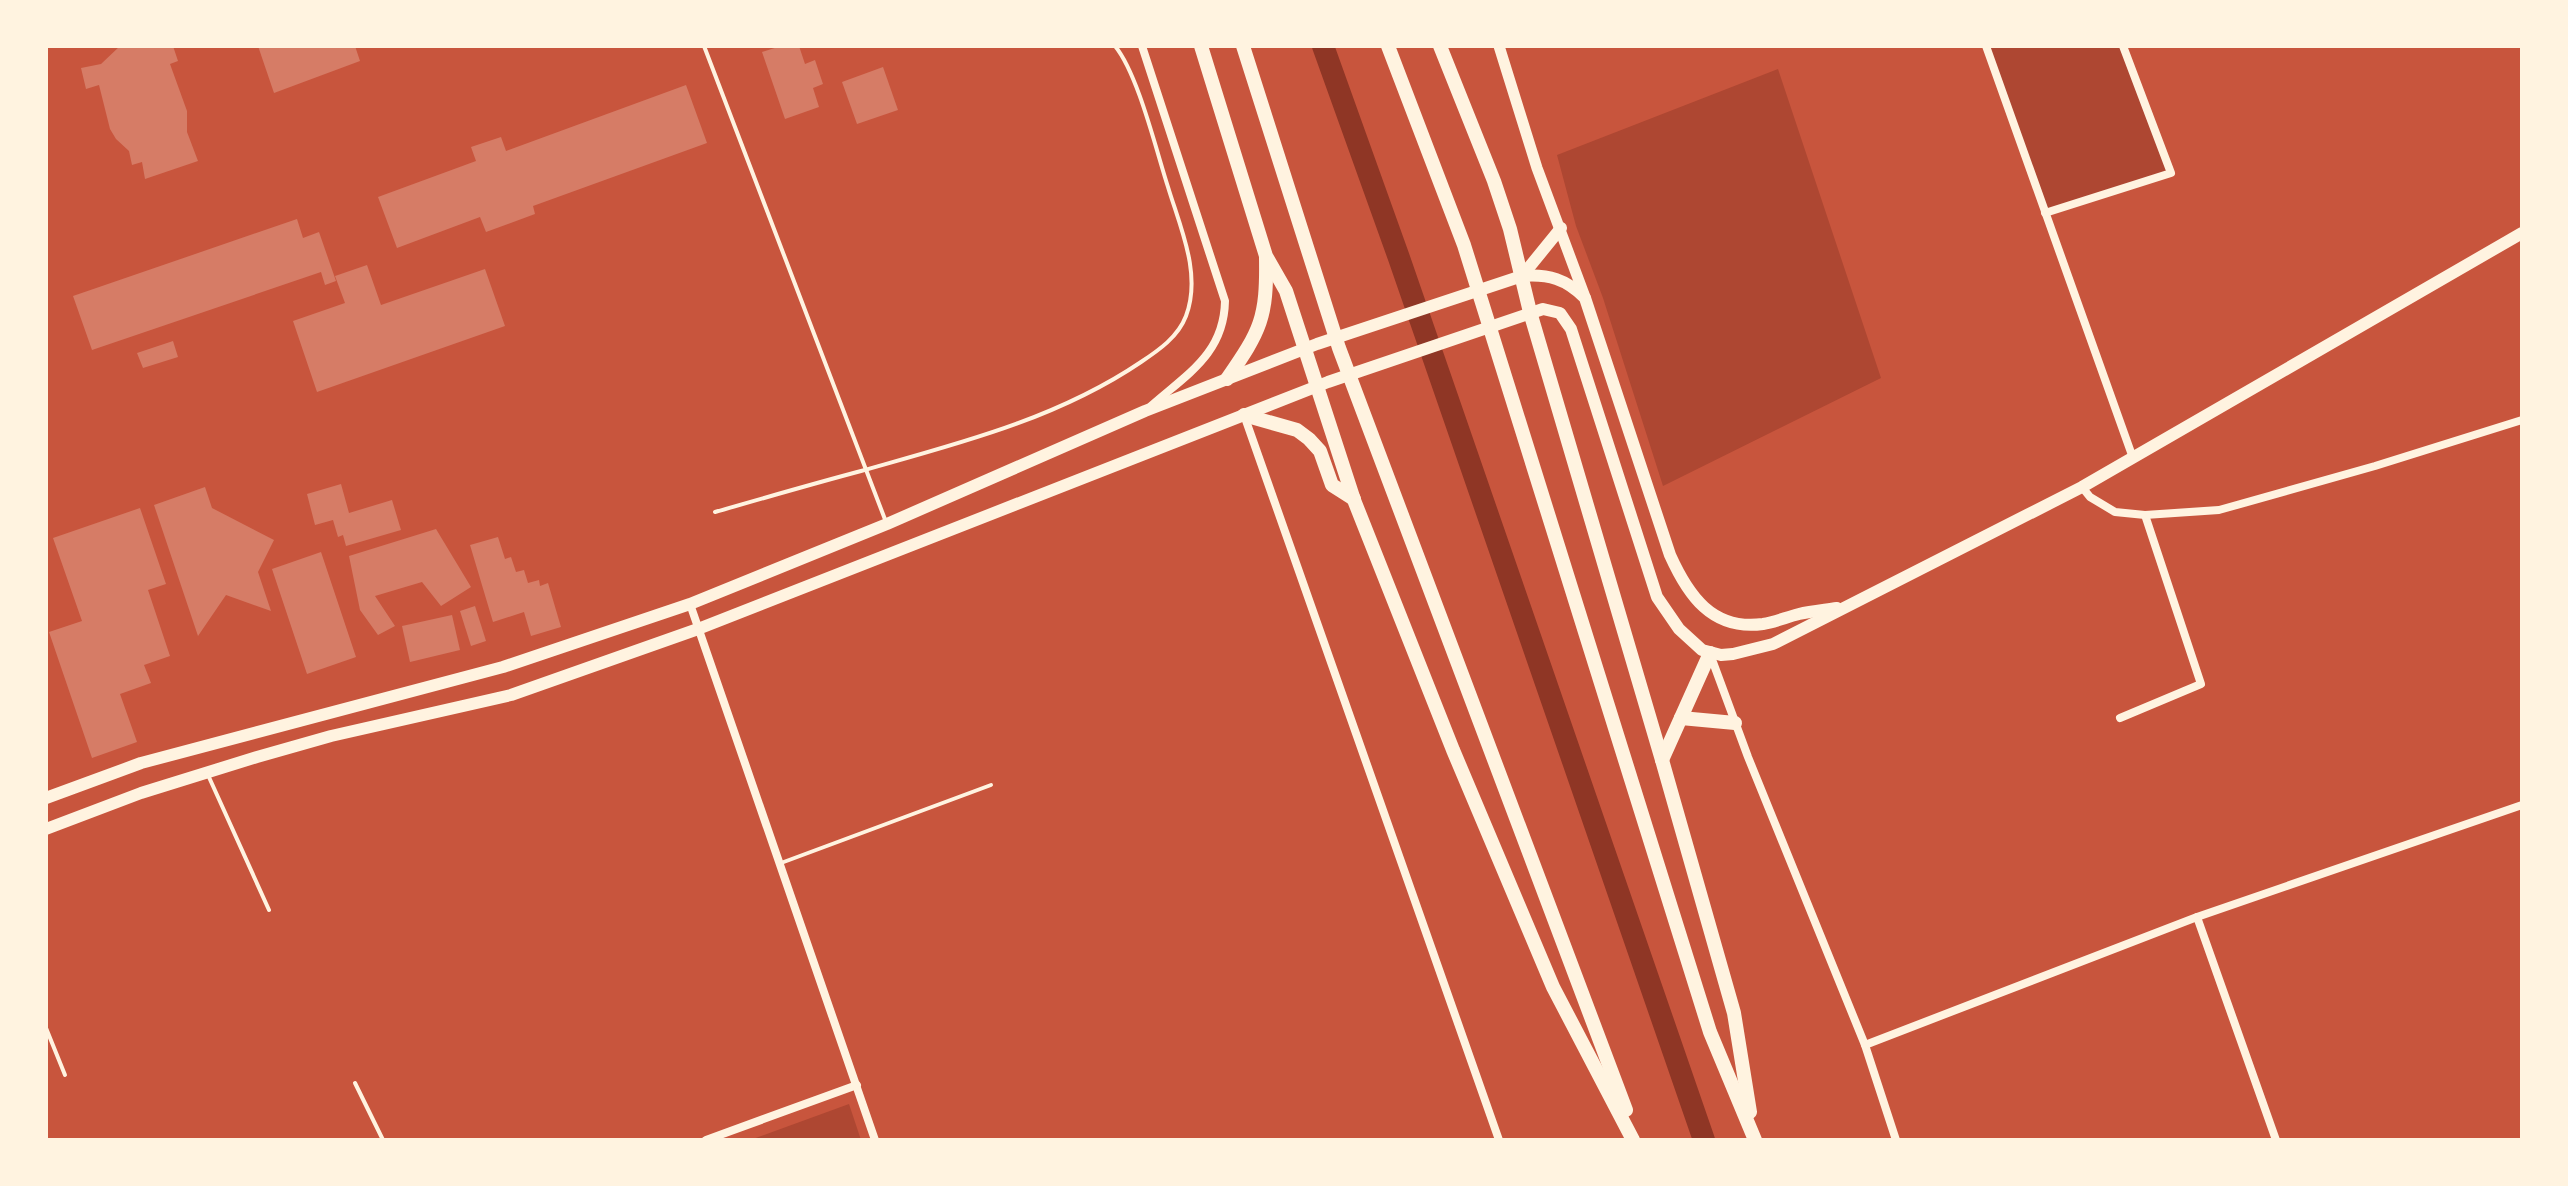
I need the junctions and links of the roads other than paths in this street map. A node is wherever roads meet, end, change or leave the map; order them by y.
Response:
1 (704, 46) edge
2 (1115, 46) edge
3 (1142, 46) edge
4 (1201, 46) edge
5 (1243, 46) edge
6 (1388, 46) edge
7 (1440, 46) edge
8 (1499, 46) edge
9 (1986, 46) edge
10 (2123, 46) edge
11 (2045, 213) junction
12 (1561, 228) junction
13 (2522, 233) edge
14 (1266, 256) junction
15 (1522, 276) junction
16 (1585, 298) junction
17 (1530, 312) junction
18 (1311, 347) junction
19 (1227, 379) junction
20 (1323, 384) junction
21 (1145, 411) junction
22 (1244, 415) junction
23 (2522, 420) edge
24 (2133, 458) junction
25 (866, 469) junction
26 (2082, 487) junction
27 (1354, 500) junction
28 (715, 512) dead end
29 (2145, 515) junction
30 (887, 524) junction
31 (690, 604) junction
32 (1844, 606) junction
33 (698, 629) junction
34 (1710, 653) junction
35 (1681, 718) junction
36 (2120, 718) dead end
37 (1735, 723) junction
38 (1662, 760) junction
39 (207, 772) junction
40 (991, 785) dead end
41 (46, 798) edge
42 (2522, 805) edge
43 (46, 829) edge
44 (781, 863) junction
45 (269, 910) dead end
46 (2197, 917) junction
47 (46, 1028) edge
48 (1865, 1045) junction
49 (65, 1075) dead end
50 (355, 1083) dead end
51 (857, 1085) junction
52 (1755, 1138) edge
53 (383, 1140) edge
54 (706, 1140) edge
55 (875, 1140) edge
56 (1499, 1140) edge
57 (1635, 1140) edge
58 (1896, 1140) edge
59 (2276, 1140) edge

1 - 25 lane
2 - 25 lane
3 - 21 street
4 - 14 highway
5 - 57 highway
6 - 52 highway
7 - 15 highway
8 - 12 street
9 - 11 street
10 - 11 street
11 - 24 street
12 - 15 main road
12 - 16 street
13 - 24 main road
14 - 18 highway
14 - 19 highway
15 - 16 main road
15 - 17 highway
15 - 18 main road
16 - 32 main road
17 - 20 main road
17 - 34 main road
17 - 38 highway
18 - 19 main road
18 - 20 highway
19 - 21 main road
20 - 22 main road
20 - 27 highway
21 - 30 main road
22 - 27 highway
22 - 33 main road
22 - 56 street
23 - 29 street
24 - 26 main road
25 - 28 lane
25 - 30 lane
26 - 29 street
26 - 32 main road
27 - 57 highway
29 - 36 street
30 - 31 main road
31 - 33 street
31 - 41 main road
32 - 34 main road
33 - 39 main road
33 - 44 street
34 - 35 highway
34 - 37 street
35 - 37 highway
35 - 38 highway
37 - 48 street
38 - 52 highway
39 - 43 main road
39 - 45 lane
40 - 44 lane
42 - 46 street
44 - 51 street
46 - 48 street
46 - 59 street
47 - 49 lane
48 - 58 street
50 - 53 lane
51 - 54 street
51 - 55 street

